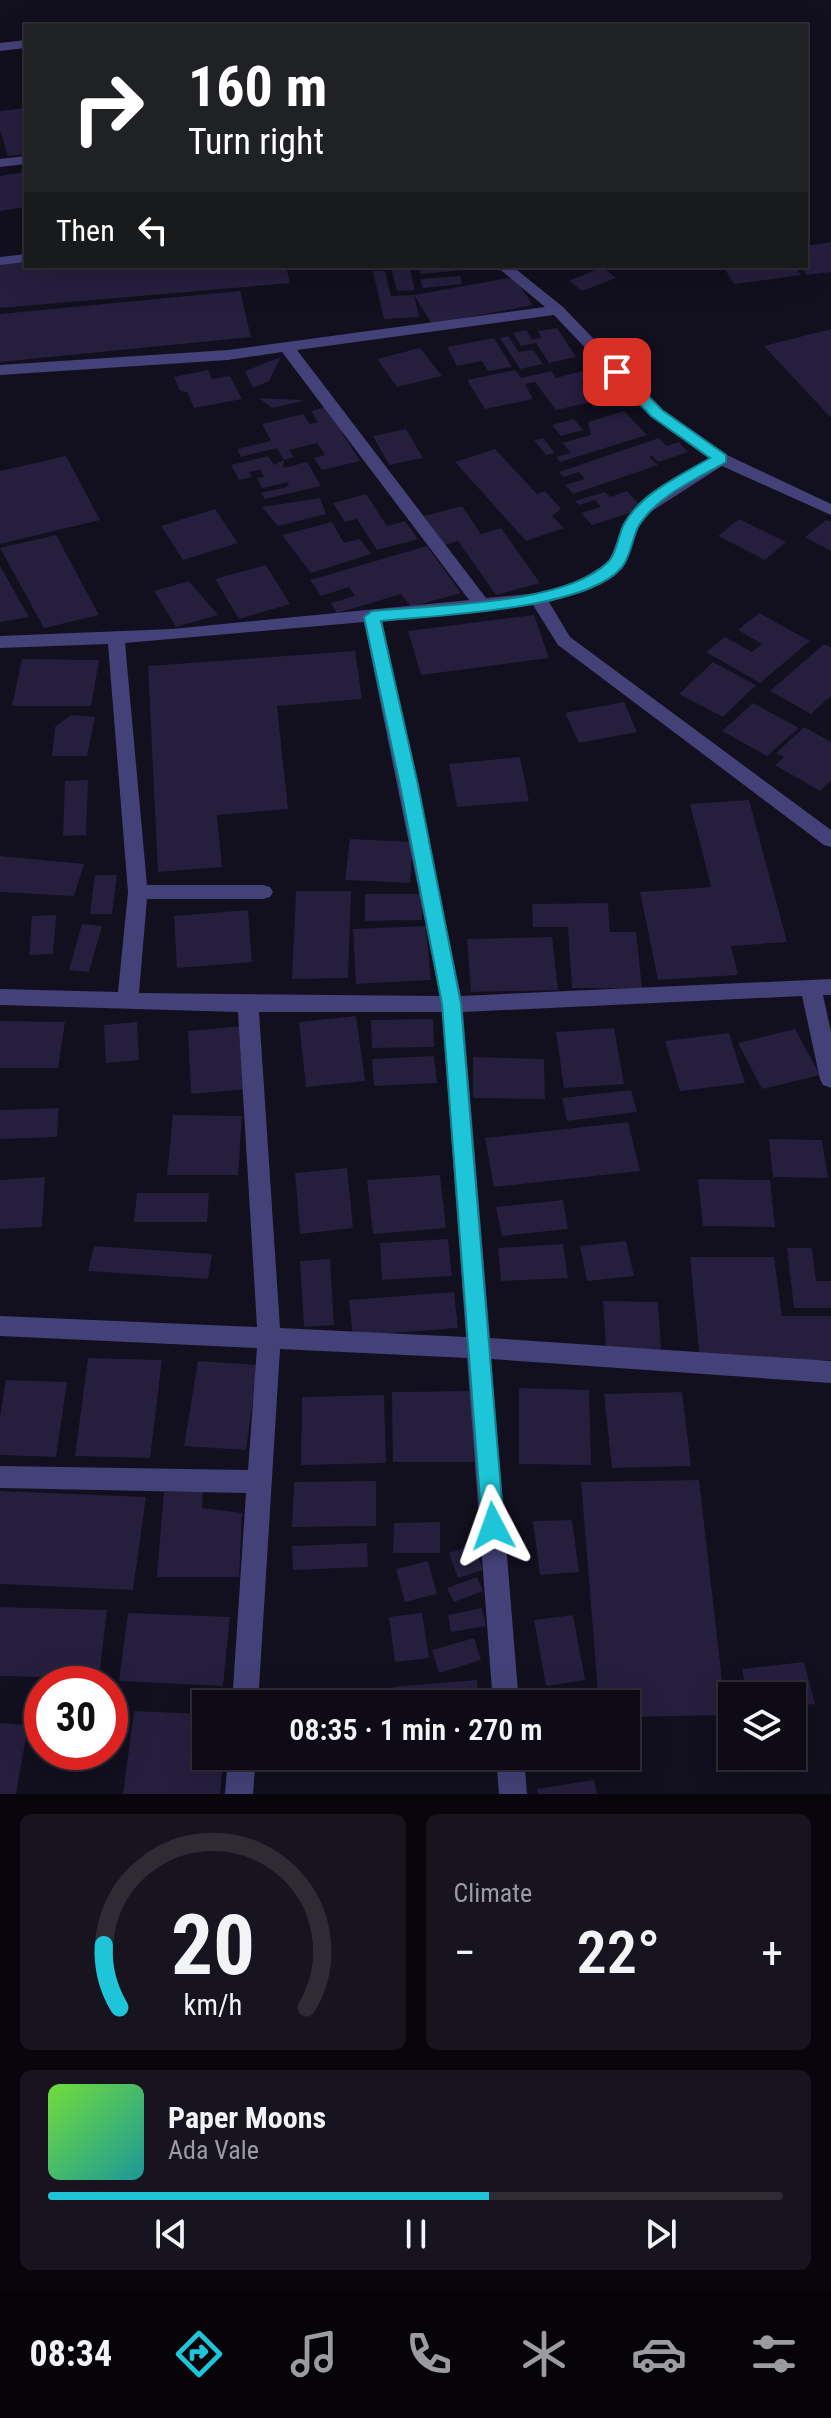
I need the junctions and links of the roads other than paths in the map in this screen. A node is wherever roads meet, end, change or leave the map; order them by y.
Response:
1 (24, 44) edge
2 (0, 47) edge
3 (24, 160) edge
4 (0, 163) edge
5 (24, 258) edge
6 (0, 261) edge
7 (506, 268) edge
8 (558, 310) junction
9 (286, 347) junction
10 (0, 370) edge
11 (721, 459) junction
12 (831, 510) edge
13 (538, 599) junction
14 (481, 604) junction
15 (372, 617) junction
16 (116, 638) junction
17 (0, 642) edge
18 (831, 840) edge
19 (138, 892) junction
20 (263, 892) dead end
21 (821, 986) edge
22 (0, 997) edge
23 (128, 1000) junction
24 (248, 1004) junction
25 (452, 1004) junction
26 (831, 1079) edge
27 (0, 1326) edge
28 (269, 1339) junction
29 (480, 1348) junction
30 (831, 1372) edge
31 (0, 1477) edge
32 (261, 1482) junction
33 (246, 1690) edge
34 (505, 1690) edge
35 (241, 1770) edge
36 (511, 1770) edge
37 (239, 1794) edge
38 (513, 1794) edge

1 - 2 street
3 - 4 street
5 - 6 street
7 - 8 street
8 - 9 street
8 - 11 street
9 - 10 street
9 - 14 street
11 - 12 street
11 - 13 street
13 - 14 street
13 - 18 street
14 - 15 street
15 - 16 street
15 - 25 street
16 - 17 street
16 - 19 street
19 - 20 street
19 - 23 street
21 - 25 street
21 - 26 street
22 - 23 street
23 - 24 street
24 - 25 street
24 - 28 street
25 - 29 street
27 - 28 street
28 - 29 street
28 - 32 street
29 - 30 street
29 - 34 street
31 - 32 street
32 - 33 street
35 - 37 street
36 - 38 street

